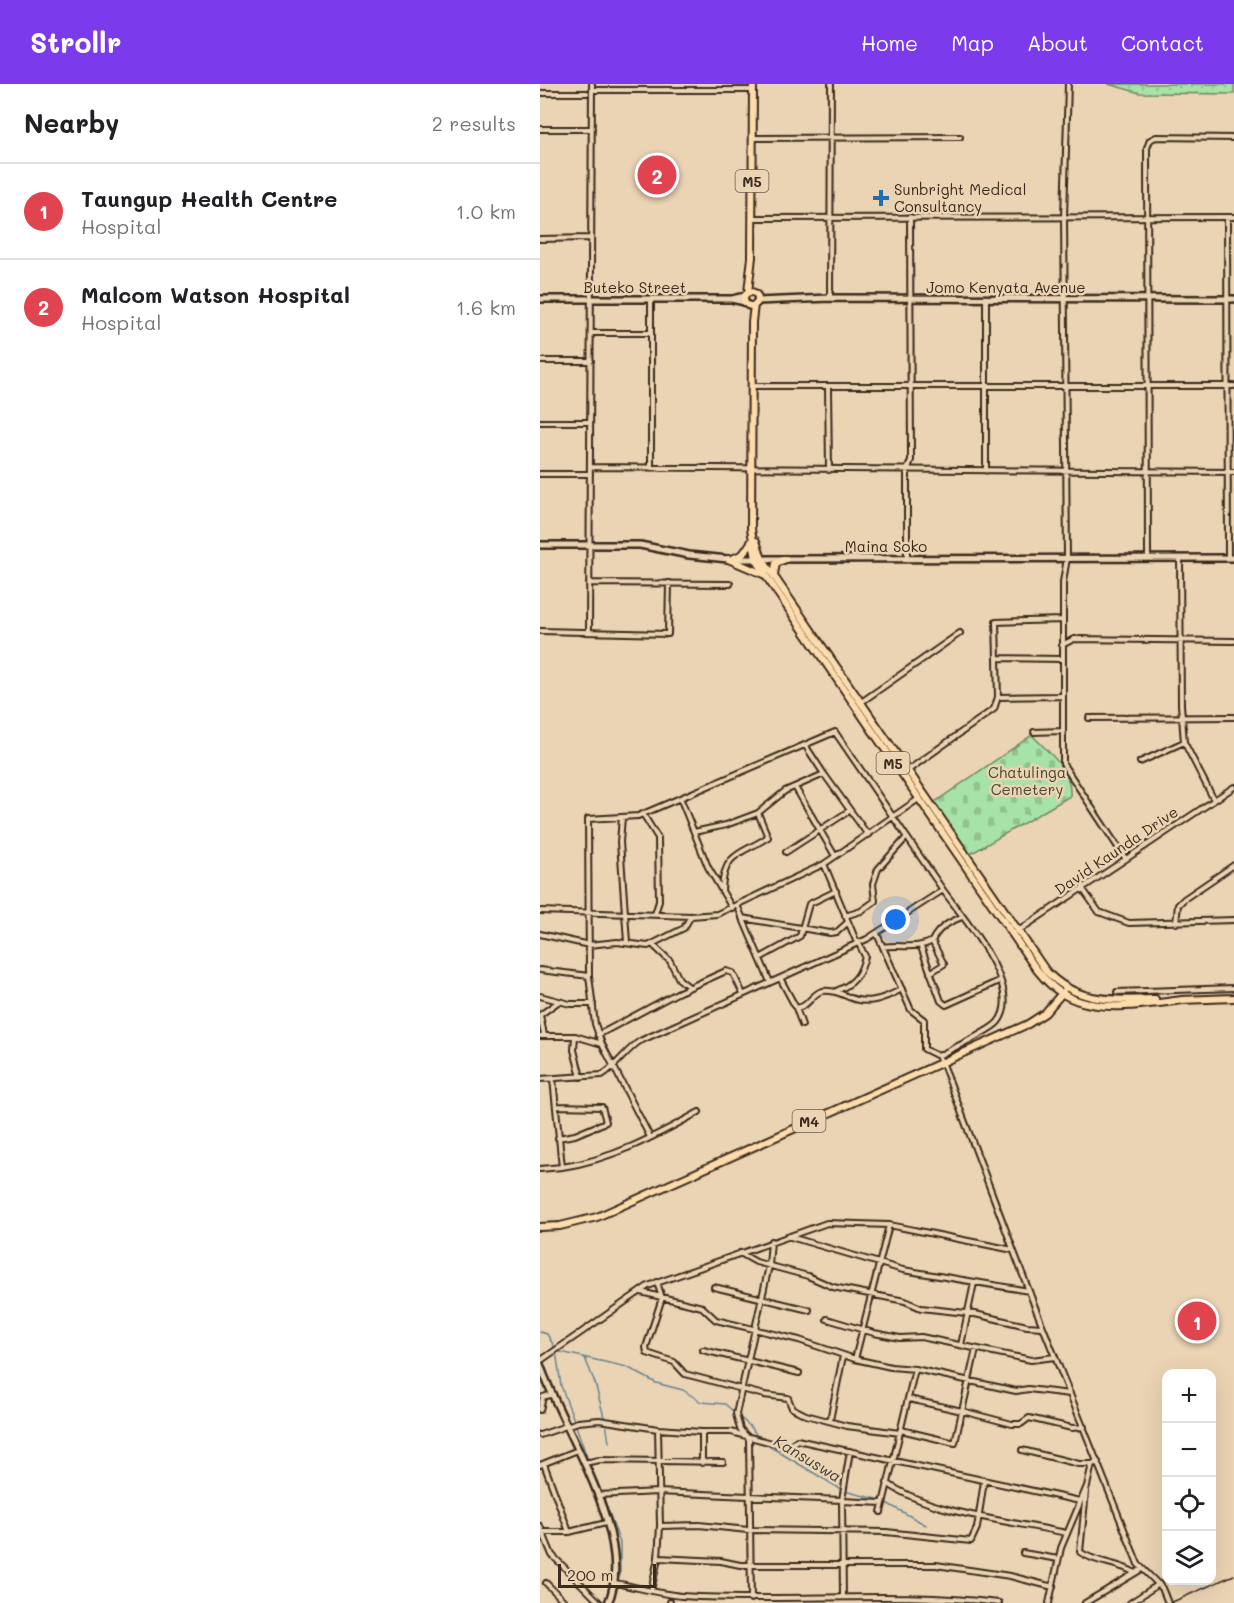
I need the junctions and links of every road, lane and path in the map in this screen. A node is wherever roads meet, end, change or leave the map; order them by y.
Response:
1 (592, 84) edge
2 (831, 84) edge
3 (1068, 84) edge
4 (753, 87) edge
5 (592, 90) junction
6 (540, 93) edge
7 (587, 93) dead end
8 (540, 129) edge
9 (592, 129) junction
10 (960, 137) dead end
11 (752, 138) junction
12 (831, 138) junction
13 (1234, 138) edge
14 (910, 217) junction
15 (1064, 217) junction
16 (1227, 217) junction
17 (1234, 217) edge
18 (752, 218) junction
19 (830, 218) junction
20 (1147, 219) junction
21 (591, 238) junction
22 (540, 239) edge
23 (830, 298) junction
24 (909, 298) junction
25 (540, 299) edge
26 (591, 299) junction
27 (651, 299) junction
28 (751, 299) junction
29 (986, 299) junction
30 (1147, 299) junction
31 (1231, 299) edge
32 (1065, 300) junction
33 (591, 333) junction
34 (651, 333) junction
35 (540, 361) edge
36 (591, 361) junction
37 (1148, 385) junction
38 (752, 386) junction
39 (828, 386) junction
40 (987, 386) junction
41 (1066, 386) junction
42 (1227, 386) junction
43 (1234, 386) edge
44 (910, 388) junction
45 (540, 422) edge
46 (590, 422) junction
47 (590, 467) junction
48 (651, 468) junction
49 (752, 469) junction
50 (829, 470) junction
51 (907, 471) junction
52 (986, 471) junction
53 (1066, 471) junction
54 (1147, 472) junction
55 (1228, 472) junction
56 (1234, 472) edge
57 (540, 474) edge
58 (590, 474) junction
59 (751, 519) junction
60 (752, 541) junction
61 (540, 545) edge
62 (590, 545) junction
63 (907, 558) junction
64 (1067, 558) junction
65 (1148, 558) junction
66 (1180, 558) junction
67 (1231, 558) edge
68 (728, 559) junction
69 (759, 559) junction
70 (786, 559) junction
71 (774, 575) junction
72 (765, 576) junction
73 (589, 583) junction
74 (669, 583) junction
75 (730, 584) dead end
76 (1062, 620) junction
77 (540, 631) edge
78 (589, 631) junction
79 (960, 633) dead end
80 (1062, 633) junction
81 (1074, 639) junction
82 (1180, 640) junction
83 (1234, 641) edge
84 (1062, 645) junction
85 (997, 658) junction
86 (1062, 658) junction
87 (1061, 696) junction
88 (998, 698) junction
89 (858, 705) junction
90 (1181, 716) junction
91 (1234, 717) edge
92 (1089, 718) dead end
93 (1062, 731) junction
94 (1034, 732) dead end
95 (1184, 742) junction
96 (805, 746) junction
97 (1140, 762) dead end
98 (904, 773) junction
99 (824, 774) junction
100 (1234, 786) edge
101 (795, 787) junction
102 (921, 798) junction
103 (1213, 798) junction
104 (681, 800) junction
105 (849, 811) junction
106 (758, 813) junction
107 (643, 814) junction
108 (892, 817) junction
109 (622, 818) junction
110 (820, 830) junction
111 (694, 832) junction
112 (867, 835) junction
113 (906, 838) junction
114 (786, 852) dead end
115 (836, 856) junction
116 (1125, 858) junction
117 (824, 864) junction
118 (1234, 865) edge
119 (1082, 888) junction
120 (943, 890) junction
121 (836, 891) junction
122 (722, 892) junction
123 (734, 907) junction
124 (540, 911) edge
125 (588, 912) junction
126 (625, 913) junction
127 (655, 914) junction
128 (845, 915) junction
129 (691, 916) junction
130 (962, 917) junction
131 (742, 918) junction
132 (1234, 920) edge
133 (848, 922) junction
134 (1176, 923) junction
135 (802, 930) junction
136 (1015, 933) junction
137 (540, 934) edge
138 (877, 934) junction
139 (932, 941) junction
140 (627, 942) junction
141 (858, 943) junction
142 (589, 945) junction
143 (653, 945) junction
144 (884, 947) junction
145 (921, 947) junction
146 (760, 958) junction
147 (540, 970) edge
148 (930, 974) junction
149 (589, 976) junction
150 (780, 978) junction
151 (999, 981) junction
152 (770, 982) junction
153 (690, 988) junction
154 (1234, 988) edge
155 (902, 989) junction
156 (1188, 990) junction
157 (835, 991) junction
158 (1063, 991) junction
159 (1117, 993) dead end
160 (743, 994) junction
161 (540, 996) edge
162 (1234, 998) edge
163 (1186, 1000) junction
164 (558, 1002) junction
165 (593, 1004) junction
166 (796, 1008) junction
167 (540, 1015) edge
168 (802, 1024) dead end
169 (598, 1035) junction
170 (542, 1036) edge
171 (575, 1036) junction
172 (603, 1044) junction
173 (938, 1056) junction
174 (613, 1064) junction
175 (943, 1064) junction
176 (581, 1077) junction
177 (540, 1079) edge
178 (553, 1079) junction
179 (556, 1106) junction
180 (699, 1112) dead end
181 (558, 1137) junction
182 (650, 1137) junction
183 (562, 1167) junction
184 (540, 1169) edge
185 (889, 1225) junction
186 (540, 1227) edge
187 (787, 1236) junction
188 (771, 1241) junction
189 (1014, 1250) junction
190 (740, 1253) junction
191 (879, 1264) junction
192 (769, 1266) junction
193 (657, 1282) junction
194 (974, 1283) junction
195 (714, 1287) dead end
196 (640, 1291) junction
197 (1029, 1291) junction
198 (871, 1297) junction
199 (662, 1298) junction
200 (762, 1298) junction
201 (809, 1310) dead end
202 (967, 1313) junction
203 (827, 1319) dead end
204 (1042, 1326) junction
205 (754, 1330) junction
206 (864, 1330) junction
207 (961, 1346) junction
208 (976, 1349) junction
209 (703, 1350) dead end
210 (843, 1356) junction
211 (1055, 1357) junction
212 (855, 1359) junction
213 (540, 1362) edge
214 (747, 1362) junction
215 (915, 1369) junction
216 (541, 1372) edge
217 (799, 1373) dead end
218 (969, 1380) junction
219 (743, 1389) junction
220 (553, 1394) junction
221 (1070, 1394) junction
222 (909, 1399) junction
223 (540, 1410) edge
224 (962, 1412) junction
225 (830, 1420) junction
226 (567, 1426) junction
227 (1084, 1427) junction
228 (658, 1429) junction
229 (740, 1429) junction
230 (702, 1432) junction
231 (900, 1432) junction
232 (734, 1434) junction
233 (540, 1435) edge
234 (749, 1439) junction
235 (578, 1450) junction
236 (850, 1450) junction
237 (1022, 1450) dead end
238 (892, 1458) junction
239 (659, 1460) junction
240 (723, 1462) dead end
241 (1098, 1462) junction
242 (584, 1463) junction
243 (702, 1463) junction
244 (1092, 1464) junction
245 (542, 1465) edge
246 (984, 1481) junction
247 (887, 1483) junction
248 (1087, 1486) junction
249 (658, 1492) junction
250 (597, 1495) junction
251 (748, 1498) junction
252 (842, 1501) junction
253 (882, 1501) junction
254 (1080, 1501) junction
255 (881, 1512) dead end
256 (980, 1515) junction
257 (606, 1523) junction
258 (540, 1526) edge
259 (660, 1526) junction
260 (748, 1530) junction
261 (541, 1532) edge
262 (569, 1532) junction
263 (843, 1532) junction
264 (1066, 1533) junction
265 (1023, 1552) dead end
266 (658, 1558) junction
267 (1058, 1559) junction
268 (749, 1564) junction
269 (843, 1564) junction
270 (1142, 1569) junction
271 (1135, 1573) junction
272 (546, 1583) dead end
273 (615, 1583) junction
274 (1159, 1584) junction
275 (1053, 1587) junction
276 (651, 1591) junction
277 (843, 1597) junction
278 (751, 1599) junction
279 (809, 1601) edge
280 (566, 1603) edge
281 (600, 1603) edge
282 (608, 1603) edge
283 (999, 1603) edge
284 (1049, 1603) edge
285 (1085, 1603) edge
286 (1130, 1603) edge
287 (1168, 1603) edge

1 - 5 street
2 - 12 street
3 - 15 street
4 - 5 street
4 - 11 main road, M5
5 - 9 street
6 - 7 street
8 - 9 street
9 - 21 street
10 - 12 street
11 - 12 street
11 - 18 main road, M5
12 - 19 street
13 - 20 street
14 - 15 street
14 - 19 street
14 - 24 street
15 - 20 street
15 - 32 street
16 - 17 street
16 - 20 street
16 - 31 street
18 - 19 street
18 - 28 main road, M5
19 - 23 street
20 - 30 street
21 - 22 street
21 - 26 street
23 - 24 street, Jomo Kenyata Avenue
23 - 28 street, Jomo Kenyata Avenue
24 - 29 street, Jomo Kenyata Avenue
24 - 44 street
25 - 26 street, Buteko Street
26 - 27 street, Buteko Street
26 - 33 street
27 - 28 street, Buteko Street
27 - 34 street
28 - 38 main road, M5
29 - 32 street, Jomo Kenyata Avenue
29 - 40 street
30 - 31 street, Jomo Kenyata Avenue
30 - 32 street, Jomo Kenyata Avenue
30 - 37 street
31 - 42 street
32 - 41 street
33 - 34 street
33 - 36 street
34 - 48 street
35 - 36 street
36 - 46 street
37 - 41 street
37 - 42 street
37 - 54 street
38 - 39 street
38 - 49 main road, M5
39 - 44 street
39 - 50 street
40 - 41 street
40 - 44 street
40 - 52 street
41 - 53 street
42 - 43 street
42 - 55 street
44 - 51 street
45 - 46 street
46 - 47 street
47 - 48 street
47 - 58 street
48 - 49 street
49 - 50 street
49 - 59 main road, M5
50 - 51 street
51 - 52 street
51 - 63 street
52 - 53 street
53 - 54 street
53 - 64 street
54 - 55 street
54 - 65 street
55 - 56 street
55 - 67 street
57 - 58 street
58 - 62 street
59 - 60 main road, M5
59 - 69 main road, M5
60 - 68 main road
60 - 69 main road, M5
61 - 62 street, Maina Soko
62 - 68 street, Maina Soko
62 - 73 street
63 - 64 street, Maina Soko
63 - 70 street, Maina Soko
64 - 65 street, Maina Soko
64 - 76 street
65 - 66 street, Maina Soko
66 - 67 street, Maina Soko
66 - 82 street
68 - 69 street, Maina Soko
68 - 72 main road
69 - 70 street, Maina Soko
69 - 71 main road, M5
69 - 72 main road, M5
70 - 71 main road
71 - 89 main road, M5
72 - 89 main road, M5
73 - 74 street
73 - 78 street
74 - 75 street
74 - 78 street
76 - 80 street
76 - 85 street
77 - 78 street
79 - 89 street
80 - 81 street
80 - 84 street
81 - 82 street
81 - 84 street
82 - 83 street
82 - 90 street
84 - 86 street
85 - 86 street
85 - 88 street
86 - 87 street
87 - 88 street
87 - 93 street
88 - 98 street
89 - 98 main road, M5
90 - 91 street
90 - 92 street
90 - 95 street
93 - 94 street
93 - 116 street
95 - 97 street
95 - 103 street
96 - 99 street
96 - 104 street
96 - 108 street
98 - 102 main road, M5
99 - 101 street
99 - 105 street
100 - 103 street, David Kaunda Drive
101 - 106 street
101 - 110 street
102 - 108 street
102 - 136 main road, M5
103 - 116 street, David Kaunda Drive
104 - 107 street
104 - 111 street
105 - 110 street
105 - 112 street
106 - 111 street
106 - 122 street
107 - 109 street
107 - 127 street
108 - 112 street
108 - 113 street
109 - 125 street
109 - 126 street
110 - 114 street
110 - 115 street
111 - 122 street
112 - 115 street
113 - 120 street
113 - 128 street
115 - 117 street
116 - 119 street, David Kaunda Drive
117 - 121 street
117 - 123 street
118 - 134 street
119 - 134 street
119 - 136 street, David Kaunda Drive
120 - 130 street
120 - 138 street
121 - 128 street
121 - 135 street
122 - 123 street
123 - 129 street
123 - 131 street
124 - 125 street
125 - 126 street
125 - 142 street
126 - 127 street
126 - 140 street
127 - 129 street
128 - 133 street
129 - 143 street
130 - 139 street
130 - 151 street
131 - 135 street
131 - 146 street
132 - 134 street
133 - 135 street
133 - 141 street
135 - 146 street
136 - 158 main road, M5
137 - 142 street
138 - 141 street
138 - 144 street
139 - 145 street
139 - 148 street
140 - 142 street
140 - 143 street
141 - 150 street
141 - 157 street
142 - 149 street
143 - 153 street
144 - 145 street
144 - 155 street
145 - 148 street
146 - 152 street
147 - 149 street
148 - 151 street
149 - 165 street
150 - 152 street
150 - 166 street
151 - 173 street
152 - 160 street
153 - 160 street
153 - 169 street
154 - 156 street
155 - 157 street
155 - 173 street
156 - 159 street
156 - 163 street
157 - 166 street
158 - 163 main road
158 - 175 main road, M4
160 - 174 street
161 - 164 street
162 - 163 main road
164 - 165 street
164 - 167 street
165 - 169 street
166 - 168 street
167 - 170 street
169 - 172 street
170 - 171 street
171 - 172 street
171 - 176 street
172 - 174 street
173 - 175 street
174 - 176 street
174 - 182 street
175 - 186 main road, M4
175 - 189 street
176 - 178 street
177 - 178 street
178 - 179 street
179 - 181 street
179 - 181 street
180 - 182 street
181 - 183 street
182 - 183 street
183 - 184 street
185 - 187 street
185 - 189 street
185 - 191 street
187 - 188 street
187 - 191 street
188 - 190 street
188 - 192 street
189 - 197 street
190 - 192 street
190 - 193 street
191 - 194 street
191 - 198 street
192 - 198 street
192 - 200 street
193 - 196 street
193 - 199 street
194 - 197 street
194 - 202 street
195 - 200 street
196 - 199 street
196 - 213 street
197 - 204 street
198 - 202 street
198 - 206 street
199 - 205 street
199 - 219 street
200 - 201 street
200 - 205 street
202 - 204 street
202 - 207 street
203 - 206 street
204 - 211 street
205 - 210 street
205 - 214 street
206 - 207 street
206 - 212 street
207 - 208 street
208 - 211 street
208 - 218 street
209 - 214 street
210 - 212 street
210 - 225 street
211 - 221 street
212 - 215 street
213 - 216 street
214 - 217 street
214 - 219 street
215 - 218 street
215 - 222 street
216 - 220 street
218 - 221 street
218 - 224 street
219 - 225 street
219 - 229 street
220 - 223 street
220 - 226 street
221 - 227 street
222 - 224 street
222 - 231 street
224 - 227 street
224 - 231 street
225 - 231 street
226 - 228 street
226 - 233 street
226 - 235 street
227 - 241 street
228 - 230 street
228 - 239 street
229 - 232 street
229 - 234 street
230 - 232 street
230 - 243 street
231 - 238 street
232 - 234 street
234 - 236 street
234 - 251 street
235 - 242 street
235 - 245 street
236 - 238 street
236 - 252 street
237 - 244 street
238 - 246 street
238 - 247 street
239 - 242 street
239 - 243 street
239 - 249 street
240 - 243 street
241 - 244 street
241 - 270 street
242 - 250 street
244 - 248 street
245 - 262 street
246 - 254 street
246 - 256 street
247 - 253 street
247 - 256 street
248 - 254 street
248 - 271 street
249 - 250 street
249 - 251 street
249 - 259 street
250 - 257 street
251 - 252 street
251 - 260 street
252 - 253 street
252 - 263 street
253 - 255 street
254 - 264 street
256 - 263 street
256 - 264 street
257 - 262 street
257 - 273 street
258 - 261 street
259 - 260 street
259 - 266 street
260 - 263 street
260 - 268 street
261 - 262 street
261 - 281 street
263 - 269 street
264 - 267 street
265 - 267 street
266 - 268 street
266 - 276 street
267 - 275 street
268 - 269 street
268 - 278 street
269 - 275 street
269 - 277 street
270 - 271 street
270 - 274 street
271 - 285 street
272 - 280 street
273 - 276 street
273 - 282 street
274 - 286 street
274 - 287 street
275 - 284 street
276 - 278 street
277 - 279 street
277 - 283 street
278 - 279 street

